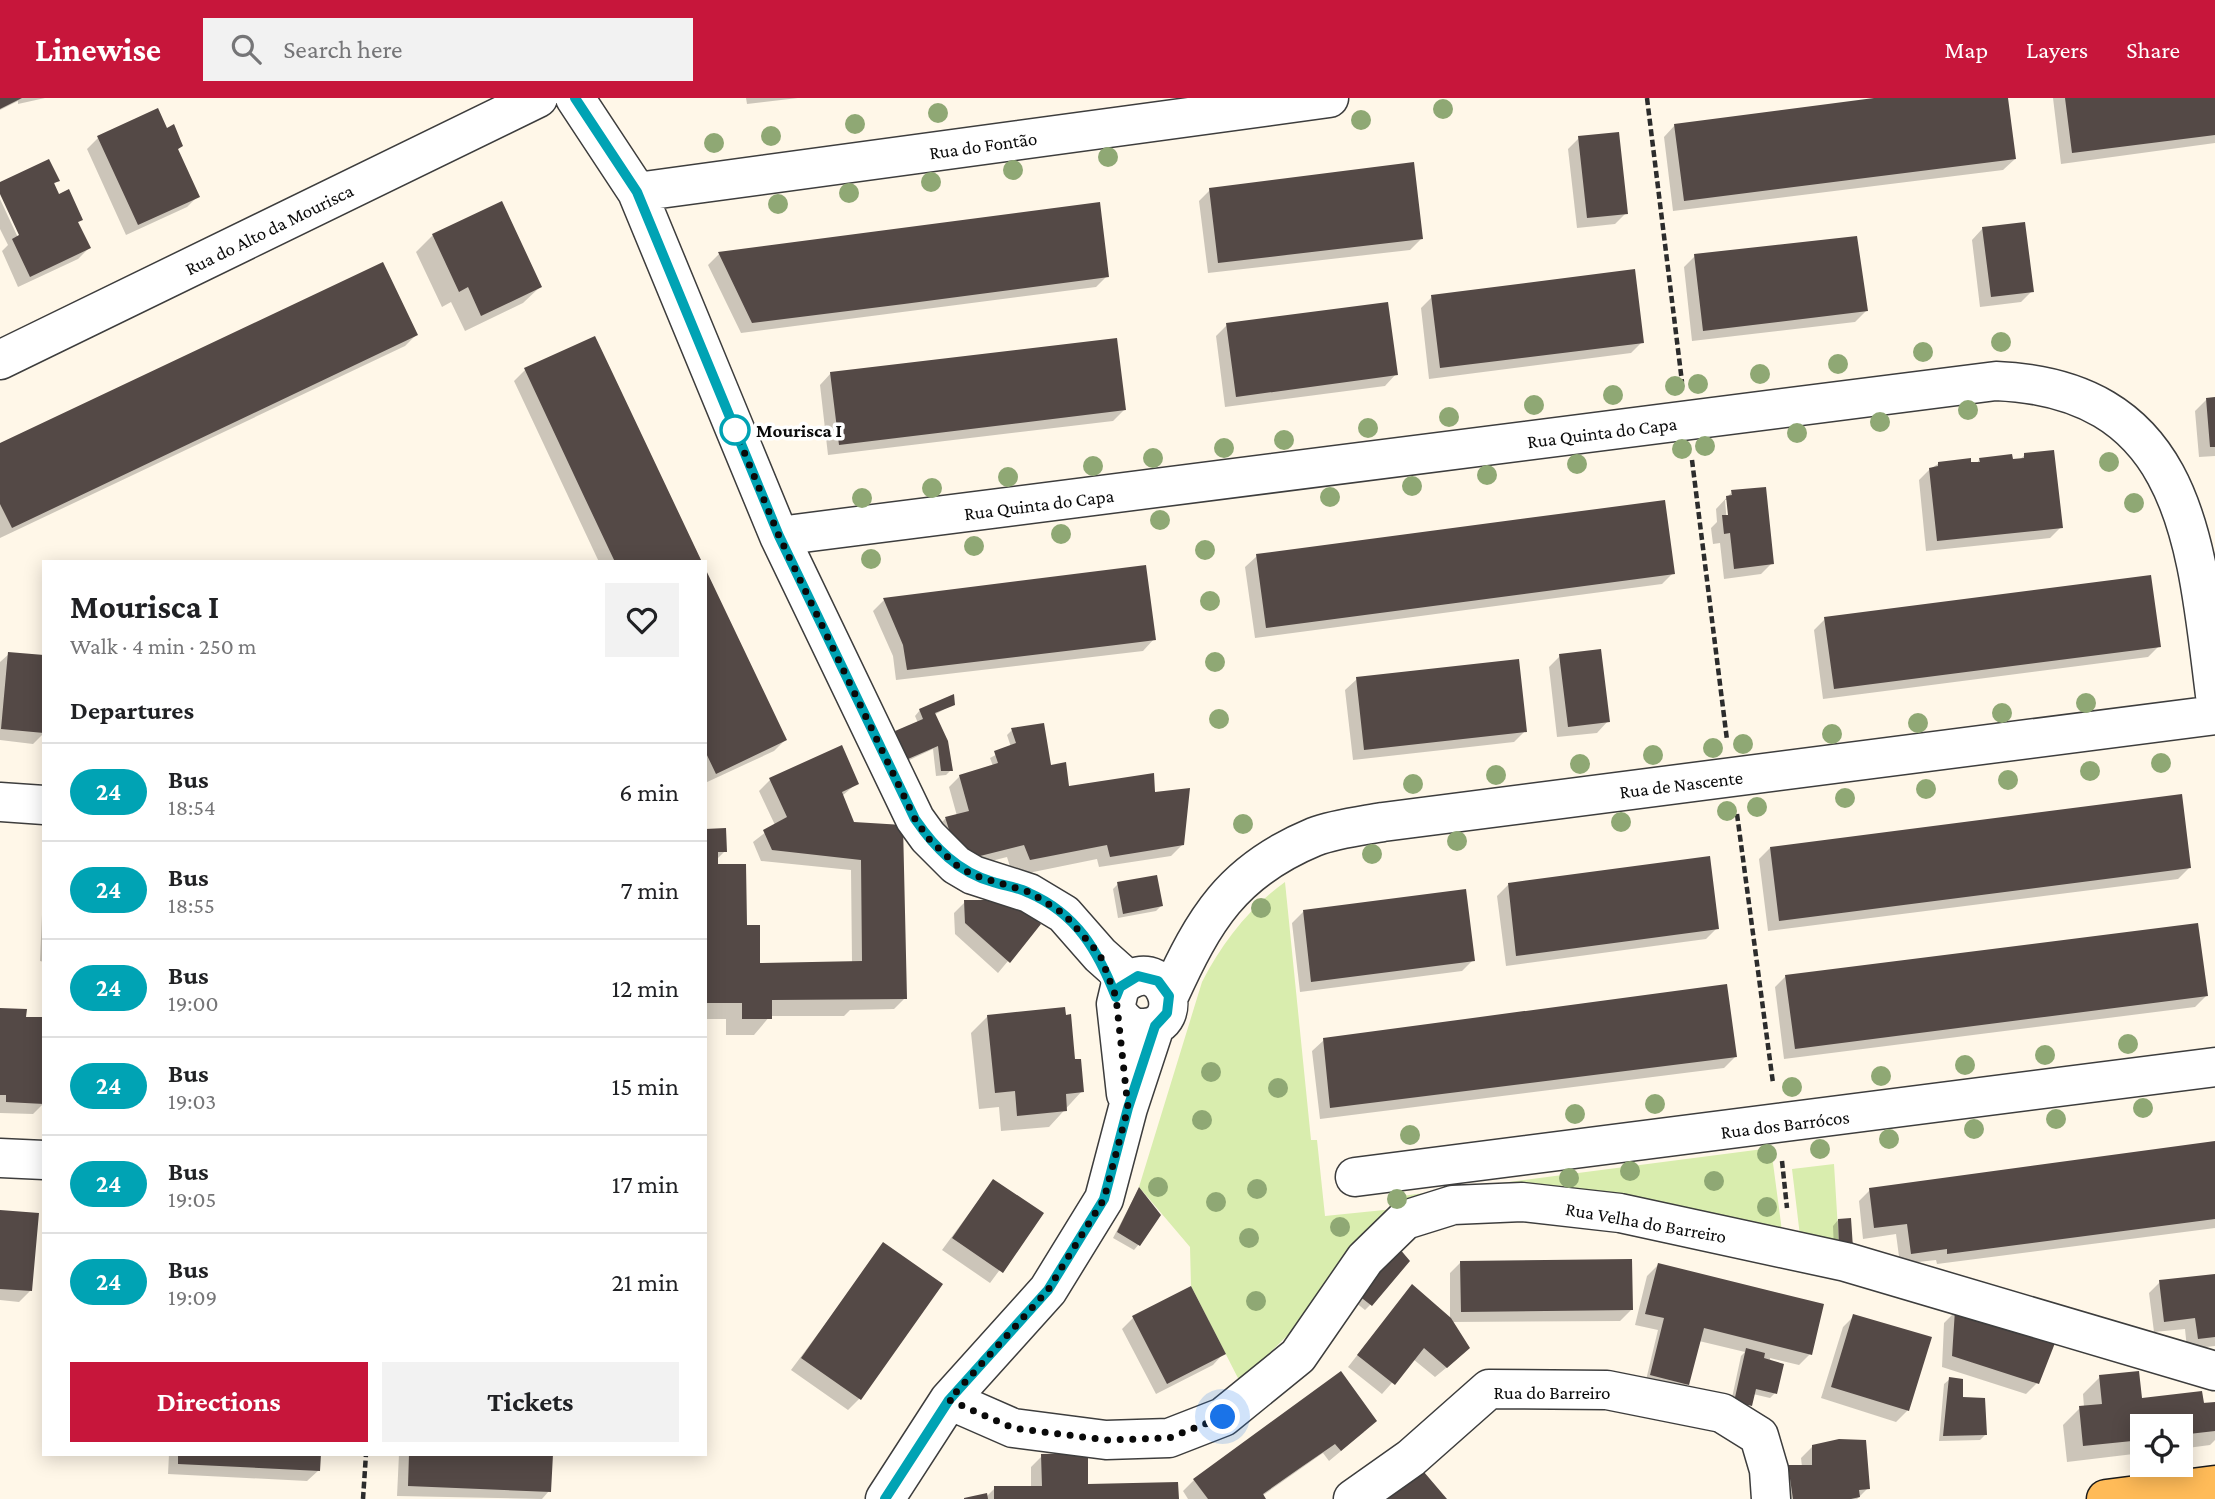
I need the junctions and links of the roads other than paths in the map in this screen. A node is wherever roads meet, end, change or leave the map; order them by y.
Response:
1 (538, 98) edge
2 (575, 98) edge
3 (1329, 98) edge
4 (637, 192) junction
5 (0, 360) edge
6 (779, 536) junction
7 (2209, 603) edge
8 (2215, 695) edge
9 (2215, 715) edge
10 (0, 802) edge
11 (42, 805) edge
12 (1139, 998) junction
13 (2215, 1067) edge
14 (0, 1158) edge
15 (42, 1160) edge
16 (1355, 1177) dead end
17 (2215, 1371) edge
18 (949, 1400) junction
19 (2215, 1485) edge
20 (885, 1499) edge
21 (1353, 1499) edge
22 (1771, 1499) edge
23 (2106, 1499) edge

1 - 5 street, Rua do Alto da Mourisca
2 - 4 street
3 - 4 street, Rua do Fontão
4 - 6 street
6 - 7 street, Rua Quinta do Capa
6 - 12 street
7 - 8 street, Rua Quinta do Capa
9 - 12 street, Rua de Nascente
10 - 11 street
12 - 18 street
13 - 16 street, Rua dos Barrócos
14 - 15 street
17 - 18 street, Rua Velha do Barreiro
18 - 20 street
19 - 23 main road
21 - 22 street, Rua do Barreiro

